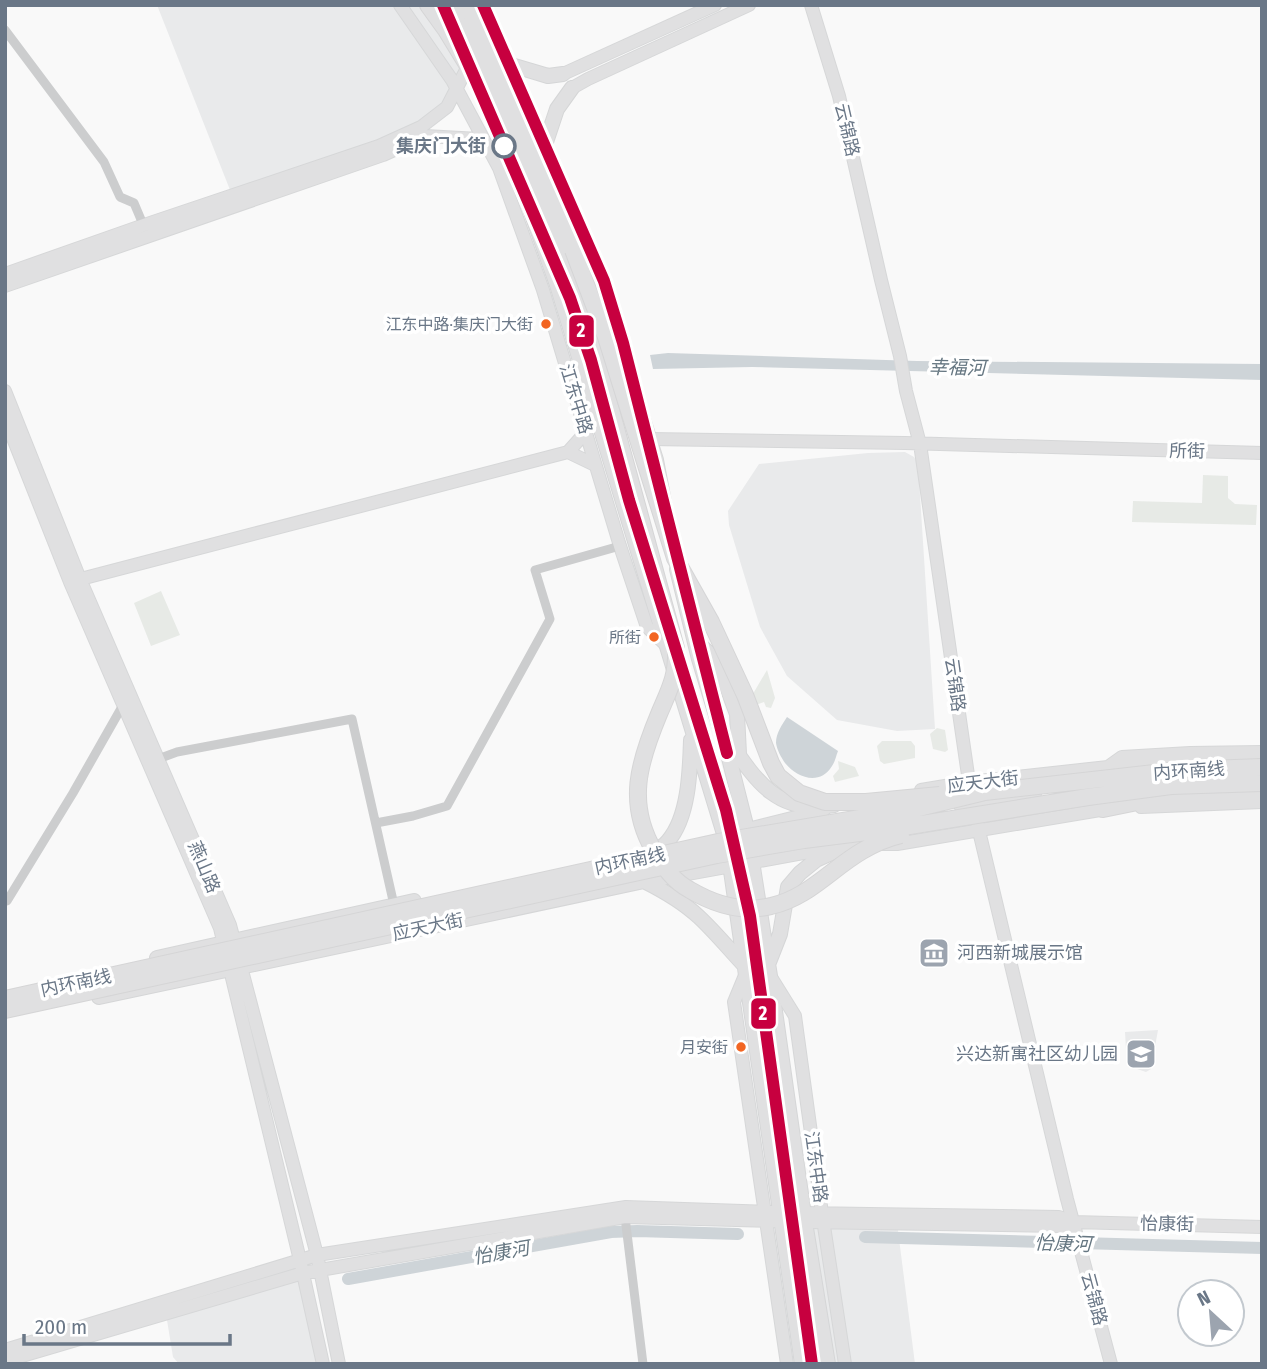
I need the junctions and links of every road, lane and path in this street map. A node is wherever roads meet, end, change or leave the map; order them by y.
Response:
1 (400, 5) edge
2 (419, 5) edge
3 (428, 5) edge
4 (473, 5) edge
5 (715, 5) edge
6 (749, 5) edge
7 (811, 5) edge
8 (451, 12) edge
9 (5, 30) edge
10 (500, 55) junction
11 (465, 72) junction
12 (563, 74) joint
13 (572, 88) joint
14 (457, 89) junction
15 (423, 131) junction
16 (486, 145) junction
17 (543, 151) junction
18 (513, 162) junction
19 (146, 231) junction
20 (566, 251) junction
21 (5, 274) edge
22 (5, 286) edge
23 (5, 391) edge
24 (5, 418) edge
25 (586, 433) junction
26 (650, 439) junction
27 (920, 444) junction
28 (568, 452) junction
29 (1262, 453) edge
30 (595, 465) junction
31 (620, 546) junction
32 (75, 580) junction
33 (694, 639) junction
34 (671, 647) junction
35 (123, 705) junction
36 (720, 727) junction
37 (691, 728) junction
38 (1262, 752) edge
39 (739, 755) junction
40 (158, 759) junction
41 (1262, 760) edge
42 (1108, 767) junction
43 (1262, 767) edge
44 (1262, 774) edge
45 (969, 782) junction
46 (1262, 783) edge
47 (1102, 785) junction
48 (1262, 792) edge
49 (863, 800) junction
50 (1262, 802) edge
51 (974, 805) junction
52 (1103, 809) junction
53 (376, 823) junction
54 (979, 831) junction
55 (748, 836) junction
56 (725, 841) junction
57 (853, 843) junction
58 (644, 856) junction
59 (752, 860) junction
60 (730, 864) junction
61 (644, 881) junction
62 (7, 901) edge
63 (394, 905) junction
64 (228, 941) junction
65 (235, 969) junction
66 (745, 969) junction
67 (769, 970) junction
68 (5, 993) edge
69 (5, 999) edge
70 (5, 1010) edge
71 (5, 1017) edge
72 (766, 1216) junction
73 (781, 1216) junction
74 (625, 1217) junction
75 (804, 1217) junction
76 (823, 1218) junction
77 (1073, 1222) junction
78 (1262, 1227) edge
79 (317, 1255) junction
80 (301, 1266) junction
81 (320, 1269) junction
82 (5, 1350) edge
83 (5, 1361) edge
84 (323, 1364) edge
85 (339, 1364) edge
86 (643, 1364) edge
87 (787, 1364) edge
88 (802, 1364) edge
89 (828, 1364) edge
90 (845, 1364) edge
91 (1111, 1364) edge

1 - 14 street, 江东中路
2 - 11 main road, 江东中路
3 - 8 highway
4 - 10 street, 江东中路
5 - 12 street
6 - 13 street
7 - 27 street, 云锦路
8 - 10 highway
8 - 11 highway
8 - 20 highway
9 - 19 street
10 - 12 main road
10 - 17 main road, 江东中路
11 - 14 street
11 - 18 main road, 江东中路
13 - 17 main road
14 - 15 street
14 - 16 street, 江东中路
15 - 16 street
15 - 19 street
16 - 18 street
16 - 25 street, 江东中路
17 - 26 main road, 江东中路
18 - 34 main road, 江东中路
19 - 21 street
19 - 22 street
20 - 34 highway
20 - 51 highway, bridge
23 - 32 street, 燕山路
24 - 32 street, 燕山路
25 - 28 street
25 - 30 street, 江东中路
26 - 27 street, 所街
26 - 33 main road, 江东中路
27 - 29 street, 所街
27 - 45 street, 云锦路
28 - 30 street
28 - 32 street
30 - 31 street, 江东中路
31 - 34 street, 江东中路
31 - 53 street
32 - 35 street, 燕山路
32 - 40 street, 燕山路
33 - 36 main road, 江东中路
33 - 39 main road
34 - 37 main road, 江东中路
34 - 51 highway, bridge
35 - 62 street
35 - 64 street, 燕山路
36 - 39 main road
36 - 55 main road, 江东中路
37 - 56 main road, 江东中路
37 - 58 main road
38 - 42 street, 应天大街
39 - 49 main road
40 - 53 street
40 - 64 street, 燕山路
41 - 47 highway
42 - 45 street, 应天大街
42 - 51 main road
43 - 51 highway, 内环南线, bridge
44 - 47 main road, 应天大街
44 - 51 main road, 应天大街
45 - 49 street, 应天大街
45 - 51 street, 云锦路
46 - 51 highway, 内环南线, bridge
47 - 51 main road, 应天大街
48 - 52 highway
49 - 55 street, 应天大街
50 - 52 street, 应天大街
51 - 54 street, 云锦路
51 - 55 main road, 应天大街
51 - 57 main road, 应天大街
51 - 69 highway, 内环南线, bridge
51 - 70 highway, 内环南线, bridge
52 - 54 street, 应天大街
53 - 63 street
54 - 57 street, 应天大街
54 - 77 street, 云锦路
55 - 56 main road, 应天大街
55 - 59 main road, 江东中路
56 - 58 main road, 应天大街
56 - 60 main road, 江东中路
57 - 59 main road, 应天大街
57 - 67 main road
58 - 63 main road, 应天大街
59 - 60 main road, 应天大街
59 - 67 main road, 江东中路
60 - 61 main road, 应天大街
60 - 66 main road, 江东中路
61 - 65 main road, 应天大街
61 - 66 main road
63 - 64 main road, 应天大街
64 - 65 street, 燕山路
64 - 68 main road, 应天大街
65 - 71 main road, 应天大街
65 - 79 street, 燕山路
65 - 80 street, 燕山路
66 - 72 street, 江东中路
66 - 73 main road, 江东中路
67 - 75 main road, 江东中路
67 - 76 street, 江东中路
72 - 73 street
72 - 74 street
72 - 79 street
72 - 87 street, 江东中路
73 - 75 street
73 - 88 main road, 江东中路
74 - 81 street
74 - 86 street
75 - 76 street, 怡康街
75 - 89 main road, 江东中路
76 - 77 street, 怡康街
76 - 90 street, 江东中路
77 - 78 street, 怡康街
77 - 91 street, 云锦路
79 - 80 street
79 - 81 street, 燕山路
80 - 81 street
80 - 82 street
80 - 83 street
80 - 84 street, 燕山路
81 - 85 street, 燕山路

